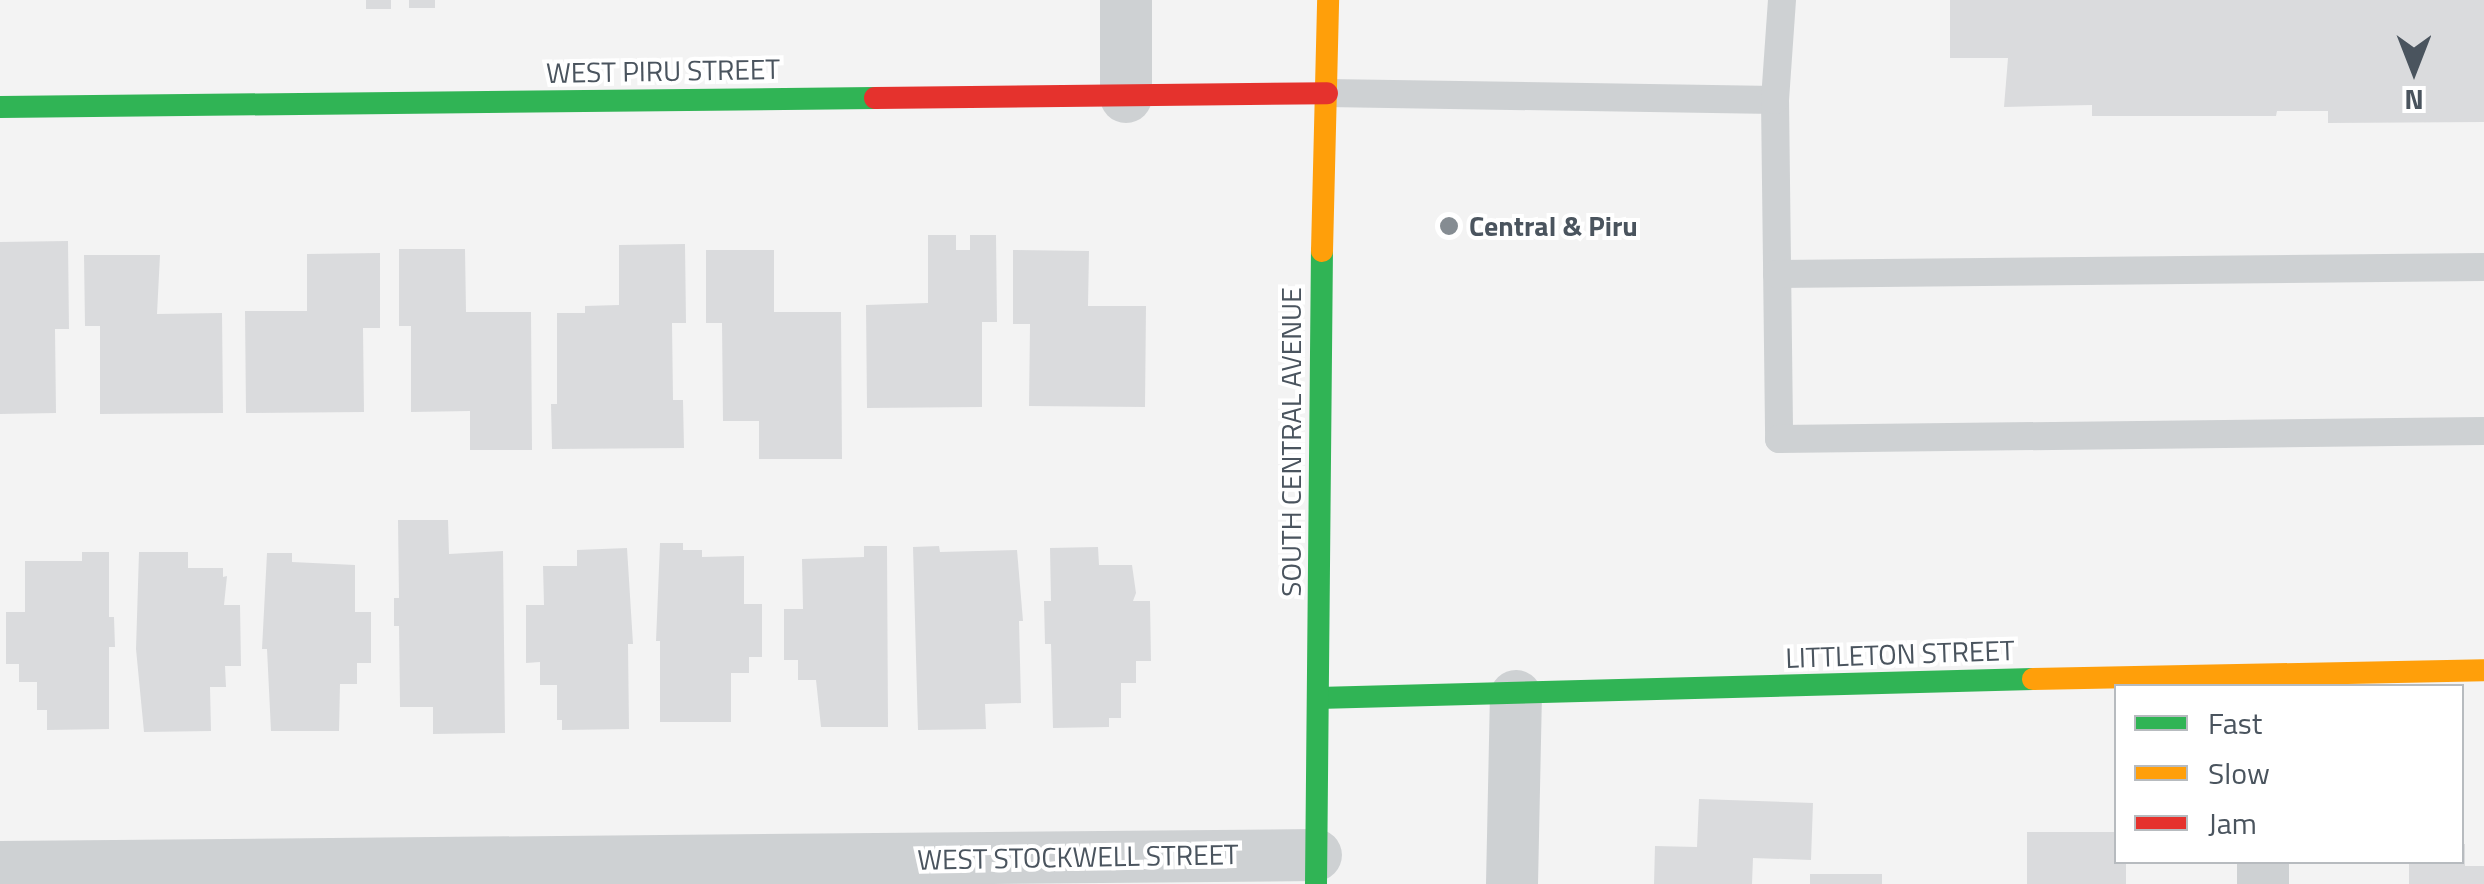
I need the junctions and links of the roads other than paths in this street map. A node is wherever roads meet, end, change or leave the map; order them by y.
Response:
1 (1126, 0) edge
2 (1328, 0) edge
3 (1782, 0) edge
4 (1327, 94) junction
5 (1126, 97) junction
6 (1775, 100) junction
7 (0, 108) edge
8 (2484, 267) edge
9 (1777, 274) junction
10 (2484, 430) edge
11 (2484, 670) edge
12 (2262, 679) edge
13 (1516, 696) junction
14 (1318, 698) junction
15 (0, 867) edge
16 (1316, 869) edge
17 (1512, 884) edge

1 - 5 street
2 - 4 street, SOUTH CENTRAL AVENUE
3 - 6 lane
4 - 5 street, WEST PIRU STREET
4 - 6 lane
4 - 14 street, SOUTH CENTRAL AVENUE
5 - 7 street, WEST PIRU STREET
6 - 9 lane
8 - 9 lane
9 - 10 lane
11 - 12 street, LITTLETON STREET
12 - 13 street, LITTLETON STREET
13 - 14 street, LITTLETON STREET
13 - 17 street
14 - 16 street, SOUTH CENTRAL AVENUE
15 - 16 street, WEST STOCKWELL STREET

